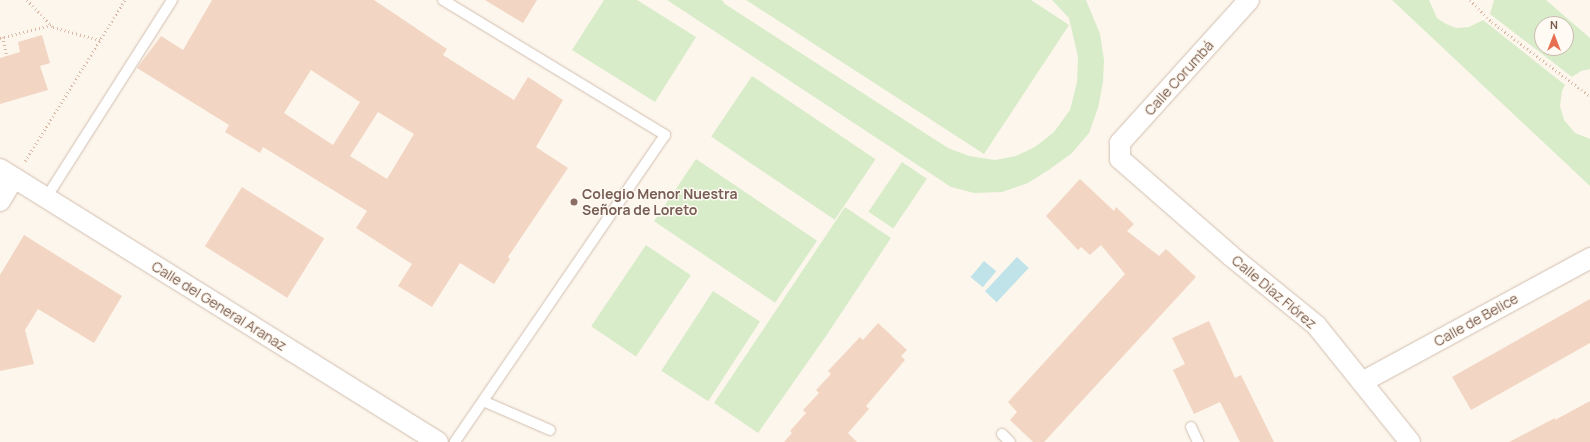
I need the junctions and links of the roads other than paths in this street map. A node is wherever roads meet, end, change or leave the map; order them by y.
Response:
1 (172, 0) edge
2 (443, 0) edge
3 (1249, 0) edge
4 (1120, 159) joint
5 (7, 174) edge
6 (46, 198) junction
7 (0, 201) edge
8 (1590, 258) edge
9 (1362, 382) junction
10 (484, 400) junction
11 (1191, 427) dead end
12 (550, 430) dead end
13 (438, 442) edge
14 (455, 442) edge
15 (1198, 442) edge
16 (1410, 442) edge

1 - 6 lane
2 - 10 lane
3 - 4 street, Calle Corumbá
4 - 9 street, Calle Díaz Flórez
5 - 6 street, Calle del General Aranaz
5 - 7 street
6 - 13 street, Calle del General Aranaz
8 - 9 street, Calle de Belice
9 - 16 street, Calle Díaz Flórez
10 - 12 lane
10 - 14 lane
11 - 15 lane

